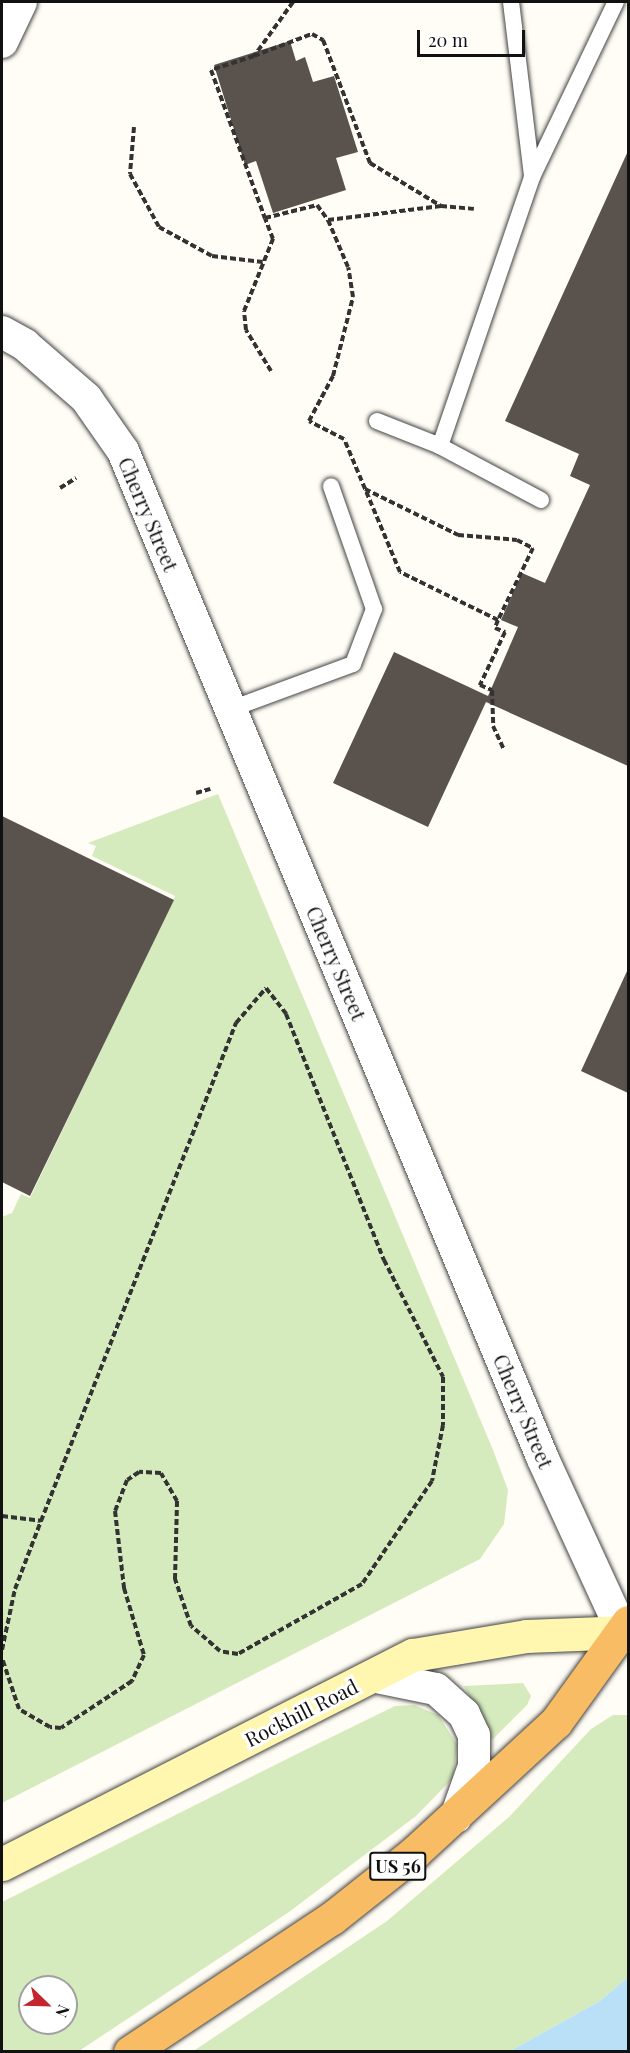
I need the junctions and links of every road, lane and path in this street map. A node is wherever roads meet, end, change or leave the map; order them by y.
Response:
1 (21, 2) edge
2 (293, 2) edge
3 (511, 2) edge
4 (616, 2) edge
5 (2, 42) edge
6 (254, 56) junction
7 (134, 128) dead end
8 (532, 177) junction
9 (474, 209) dead end
10 (264, 218) junction
11 (328, 220) dead end
12 (263, 262) junction
13 (2, 332) edge
14 (271, 371) dead end
15 (377, 421) dead end
16 (440, 446) junction
17 (76, 478) dead end
18 (331, 486) dead end
19 (60, 488) dead end
20 (541, 500) dead end
21 (498, 620) dead end
22 (231, 709) junction
23 (504, 750) dead end
24 (210, 789) dead end
25 (196, 793) dead end
26 (2, 1516) edge
27 (41, 1521) junction
28 (627, 1631) edge
29 (2, 1650) edge
30 (2, 1658) edge
31 (372, 1676) junction
32 (456, 1817) junction
33 (2, 1864) edge
34 (130, 2052) edge

1 - 5 street
2 - 6 path
3 - 8 lane
4 - 8 lane
6 - 9 path
6 - 10 path
7 - 12 path
8 - 16 lane
10 - 11 path
10 - 12 path
12 - 14 path
13 - 22 street, Cherry Street
15 - 16 lane
16 - 20 lane
17 - 19 path
18 - 22 lane
21 - 23 path
22 - 28 street, Cherry Street
24 - 25 path
26 - 27 path
27 - 29 path
27 - 30 path
28 - 31 main road, Rockhill Road
28 - 32 highway, US 56
31 - 32 street
31 - 33 main road, Rockhill Road
32 - 34 highway, US 56

